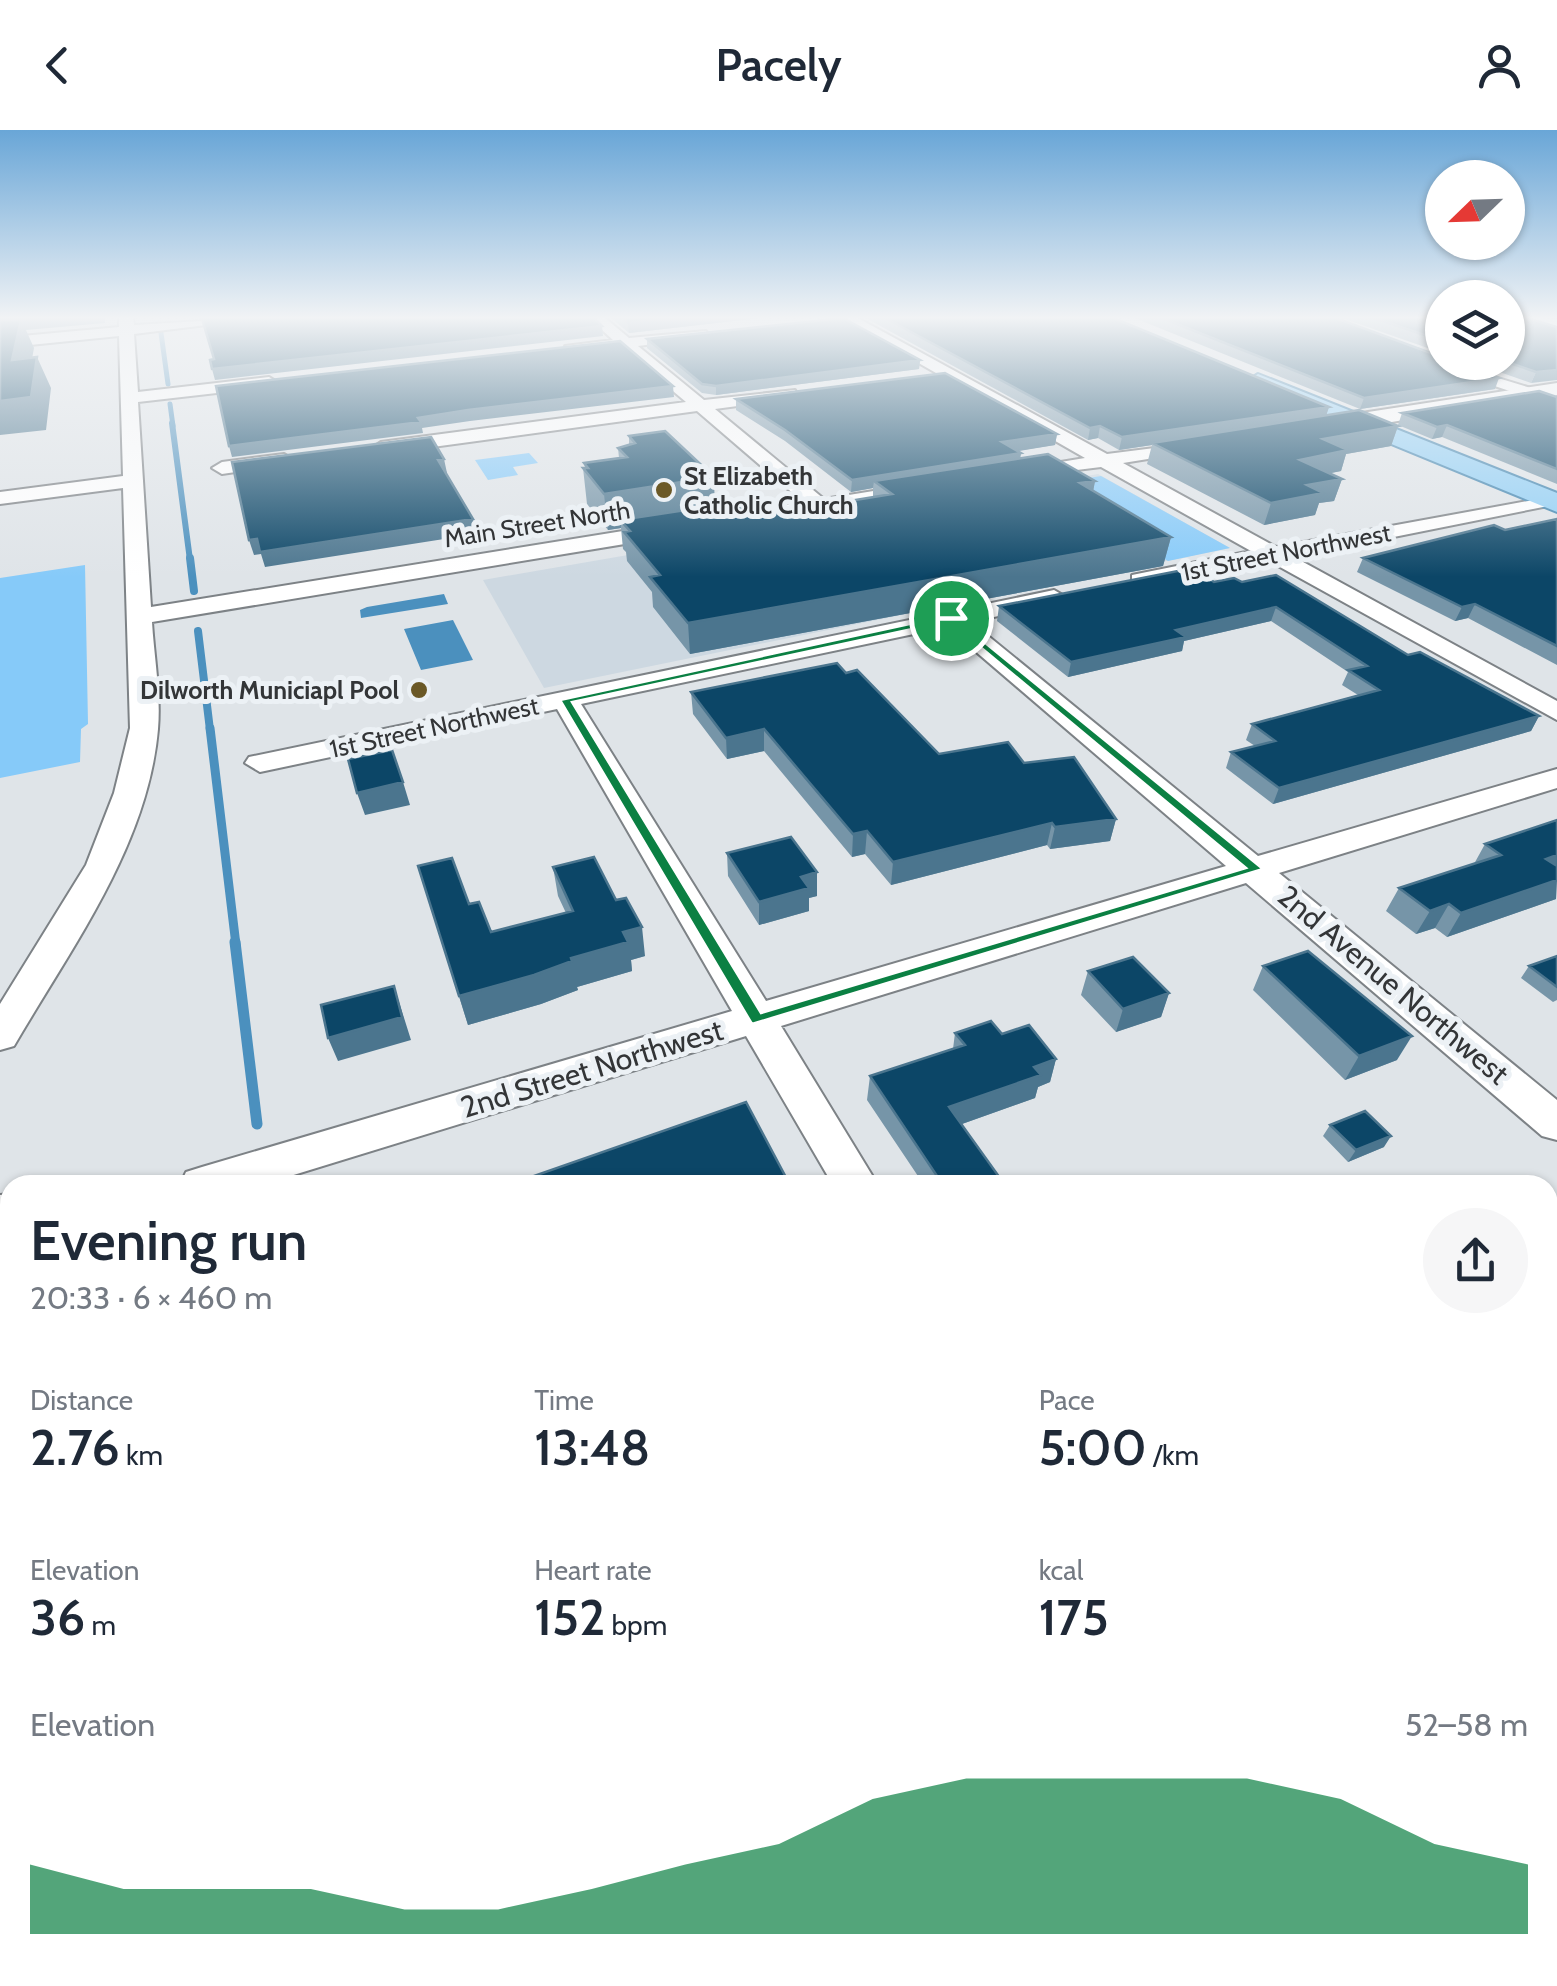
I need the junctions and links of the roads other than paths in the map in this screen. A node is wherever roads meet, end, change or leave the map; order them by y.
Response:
1 (130, 404) edge
2 (697, 404) edge
3 (718, 404) edge
4 (1001, 404) edge
5 (1313, 404) edge
6 (1465, 404) edge
7 (700, 406) junction
8 (1356, 421) junction
9 (1311, 428) edge
10 (1220, 443) edge
11 (361, 450) edge
12 (302, 458) edge
13 (1104, 460) junction
14 (222, 468) dead end
15 (1004, 476) edge
16 (133, 481) junction
17 (913, 491) edge
18 (0, 498) edge
19 (1553, 501) edge
20 (819, 506) junction
21 (1273, 554) junction
22 (1121, 584) edge
23 (1084, 592) edge
24 (142, 616) junction
25 (951, 618) junction
26 (565, 700) junction
27 (1557, 712) edge
28 (260, 762) dead end
29 (1557, 778) edge
30 (1256, 869) junction
31 (757, 1020) junction
32 (0, 1036) edge
33 (1557, 1124) edge
34 (236, 1175) edge
35 (850, 1175) edge

1 - 16 street
2 - 7 street
3 - 7 street
4 - 13 street
5 - 8 main road
6 - 8 street
7 - 11 street
7 - 20 street
8 - 9 street
8 - 19 main road
10 - 13 street
12 - 14 street
13 - 15 street
13 - 21 street
16 - 18 street
16 - 24 street
17 - 20 street, Main Street North
19 - 21 street, 1st Street Northwest
20 - 24 street, Main Street North
21 - 22 street, 1st Street Northwest
21 - 27 street
23 - 25 street, 1st Street Northwest
24 - 32 street
25 - 26 street, 1st Street Northwest
25 - 30 street, 2nd Avenue Northwest
26 - 28 street, 1st Street Northwest
26 - 31 street
29 - 30 street, 2nd Street Northwest
30 - 31 street, 2nd Street Northwest
30 - 33 street, 2nd Avenue Northwest
31 - 34 street, 2nd Street Northwest
31 - 35 street

